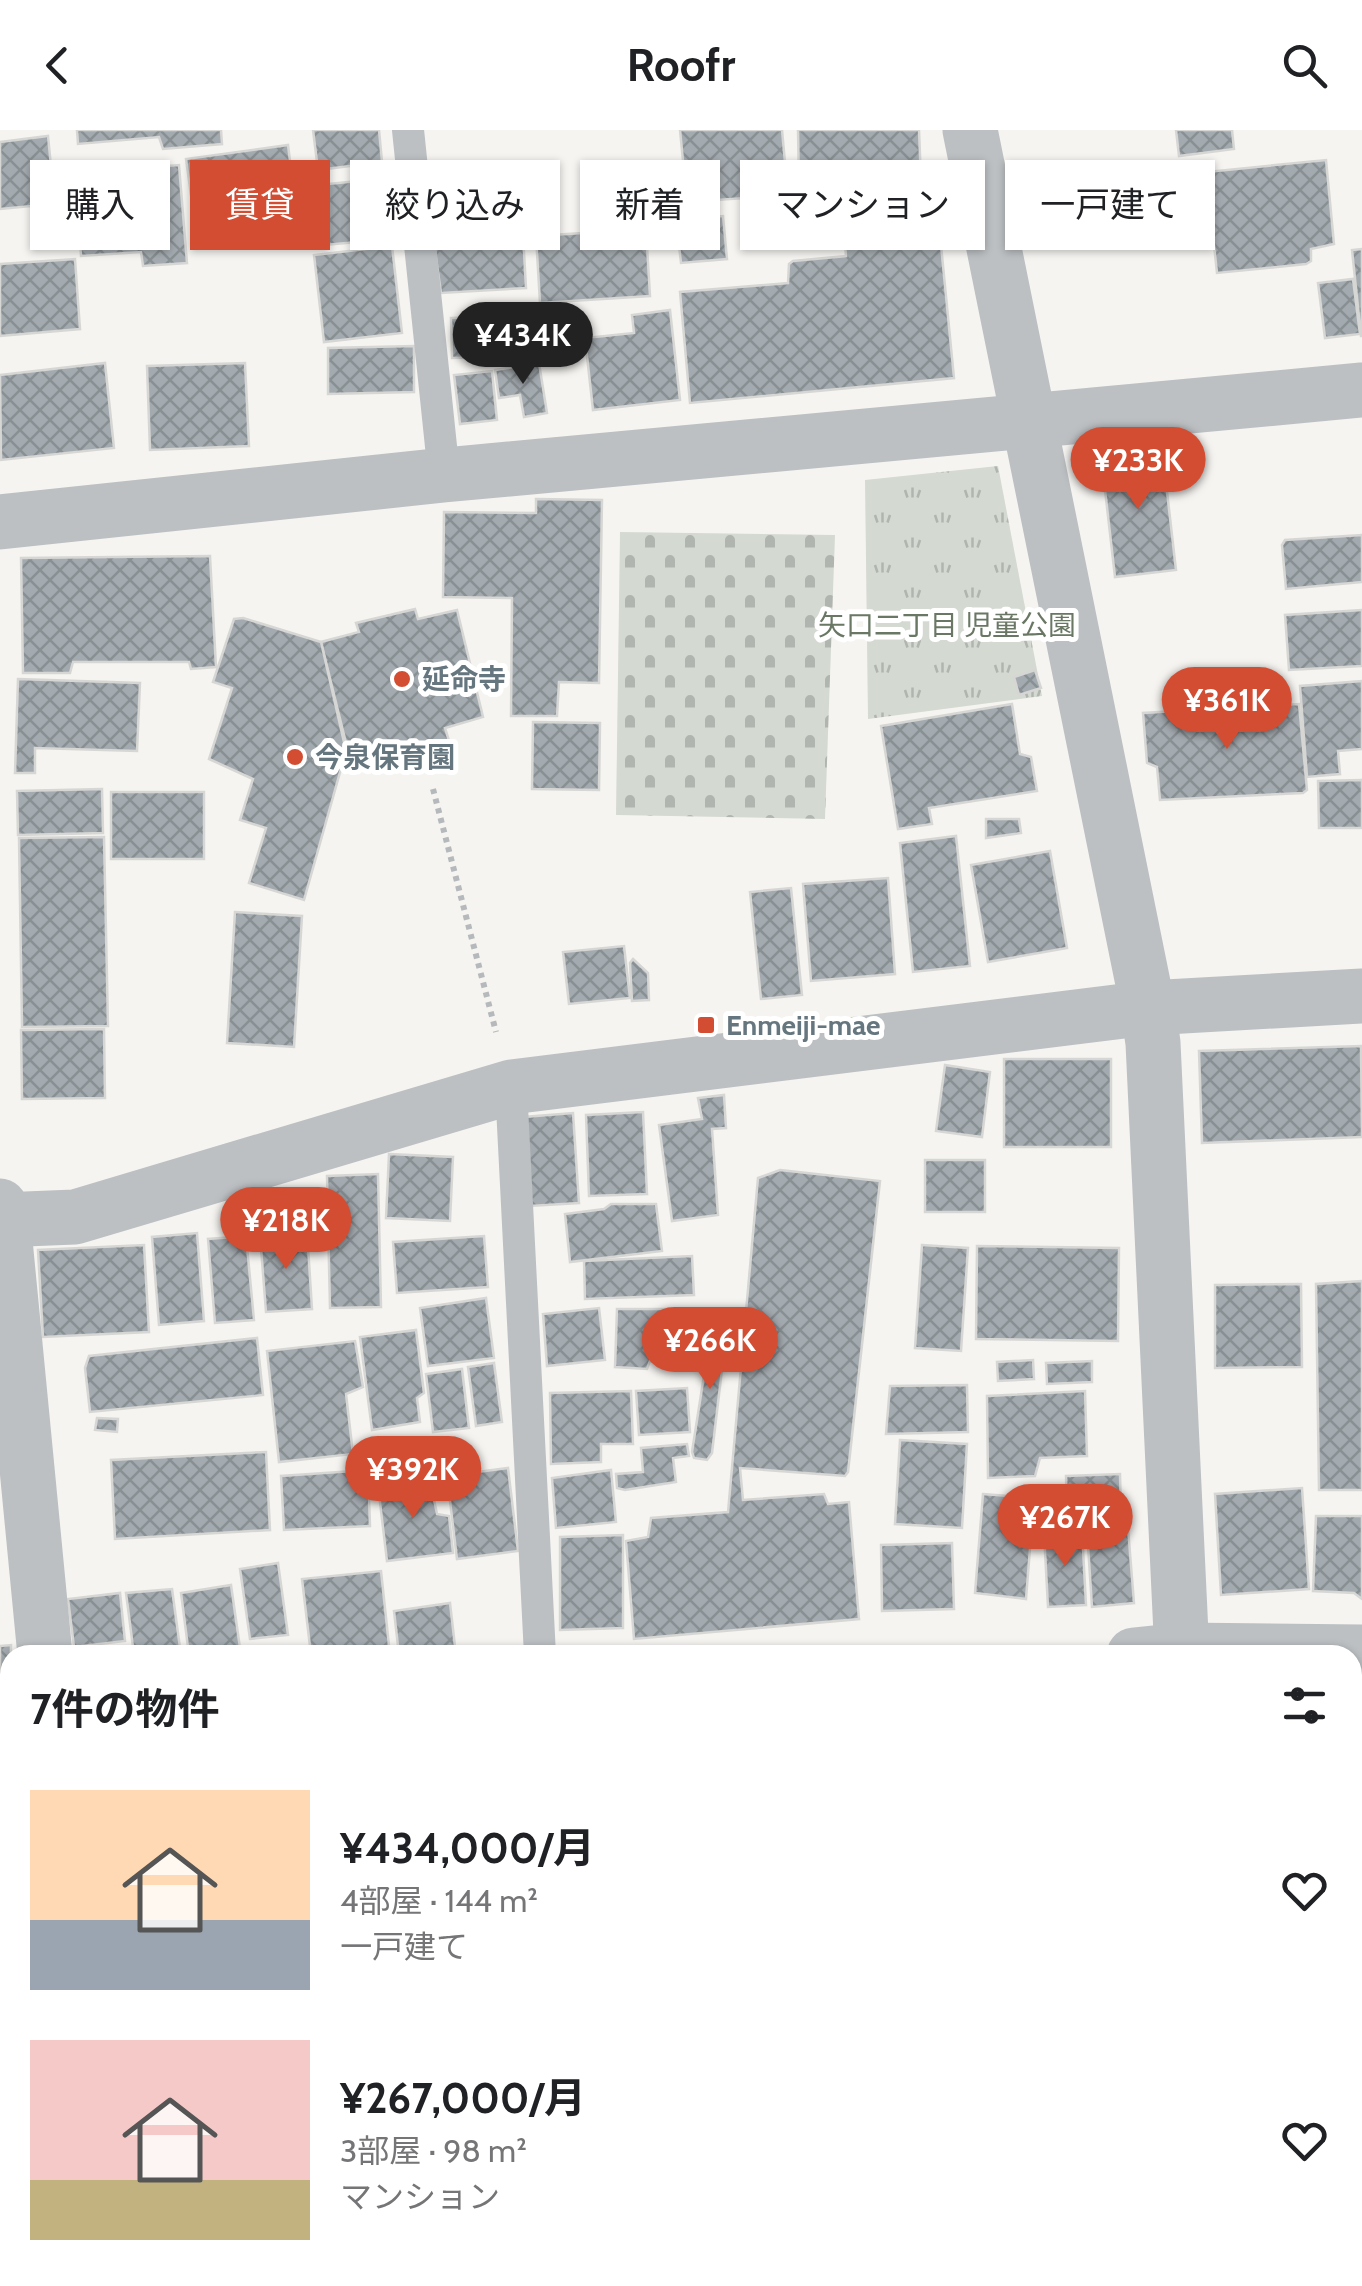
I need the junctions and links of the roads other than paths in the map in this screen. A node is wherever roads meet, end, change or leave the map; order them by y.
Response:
1 (408, 130) edge
2 (970, 130) edge
3 (1362, 390) edge
4 (1031, 422) junction
5 (444, 475) junction
6 (0, 522) edge
7 (1362, 996) edge
8 (1148, 1008) junction
9 (510, 1086) junction
10 (1, 1216) edge
11 (44, 1645) edge
12 (539, 1645) edge
13 (1166, 1645) edge

1 - 5 lane
2 - 4 street
3 - 4 street
4 - 5 street
4 - 8 street
5 - 6 street
7 - 8 street
8 - 9 street
8 - 13 street
9 - 10 street
9 - 12 lane
10 - 11 street

